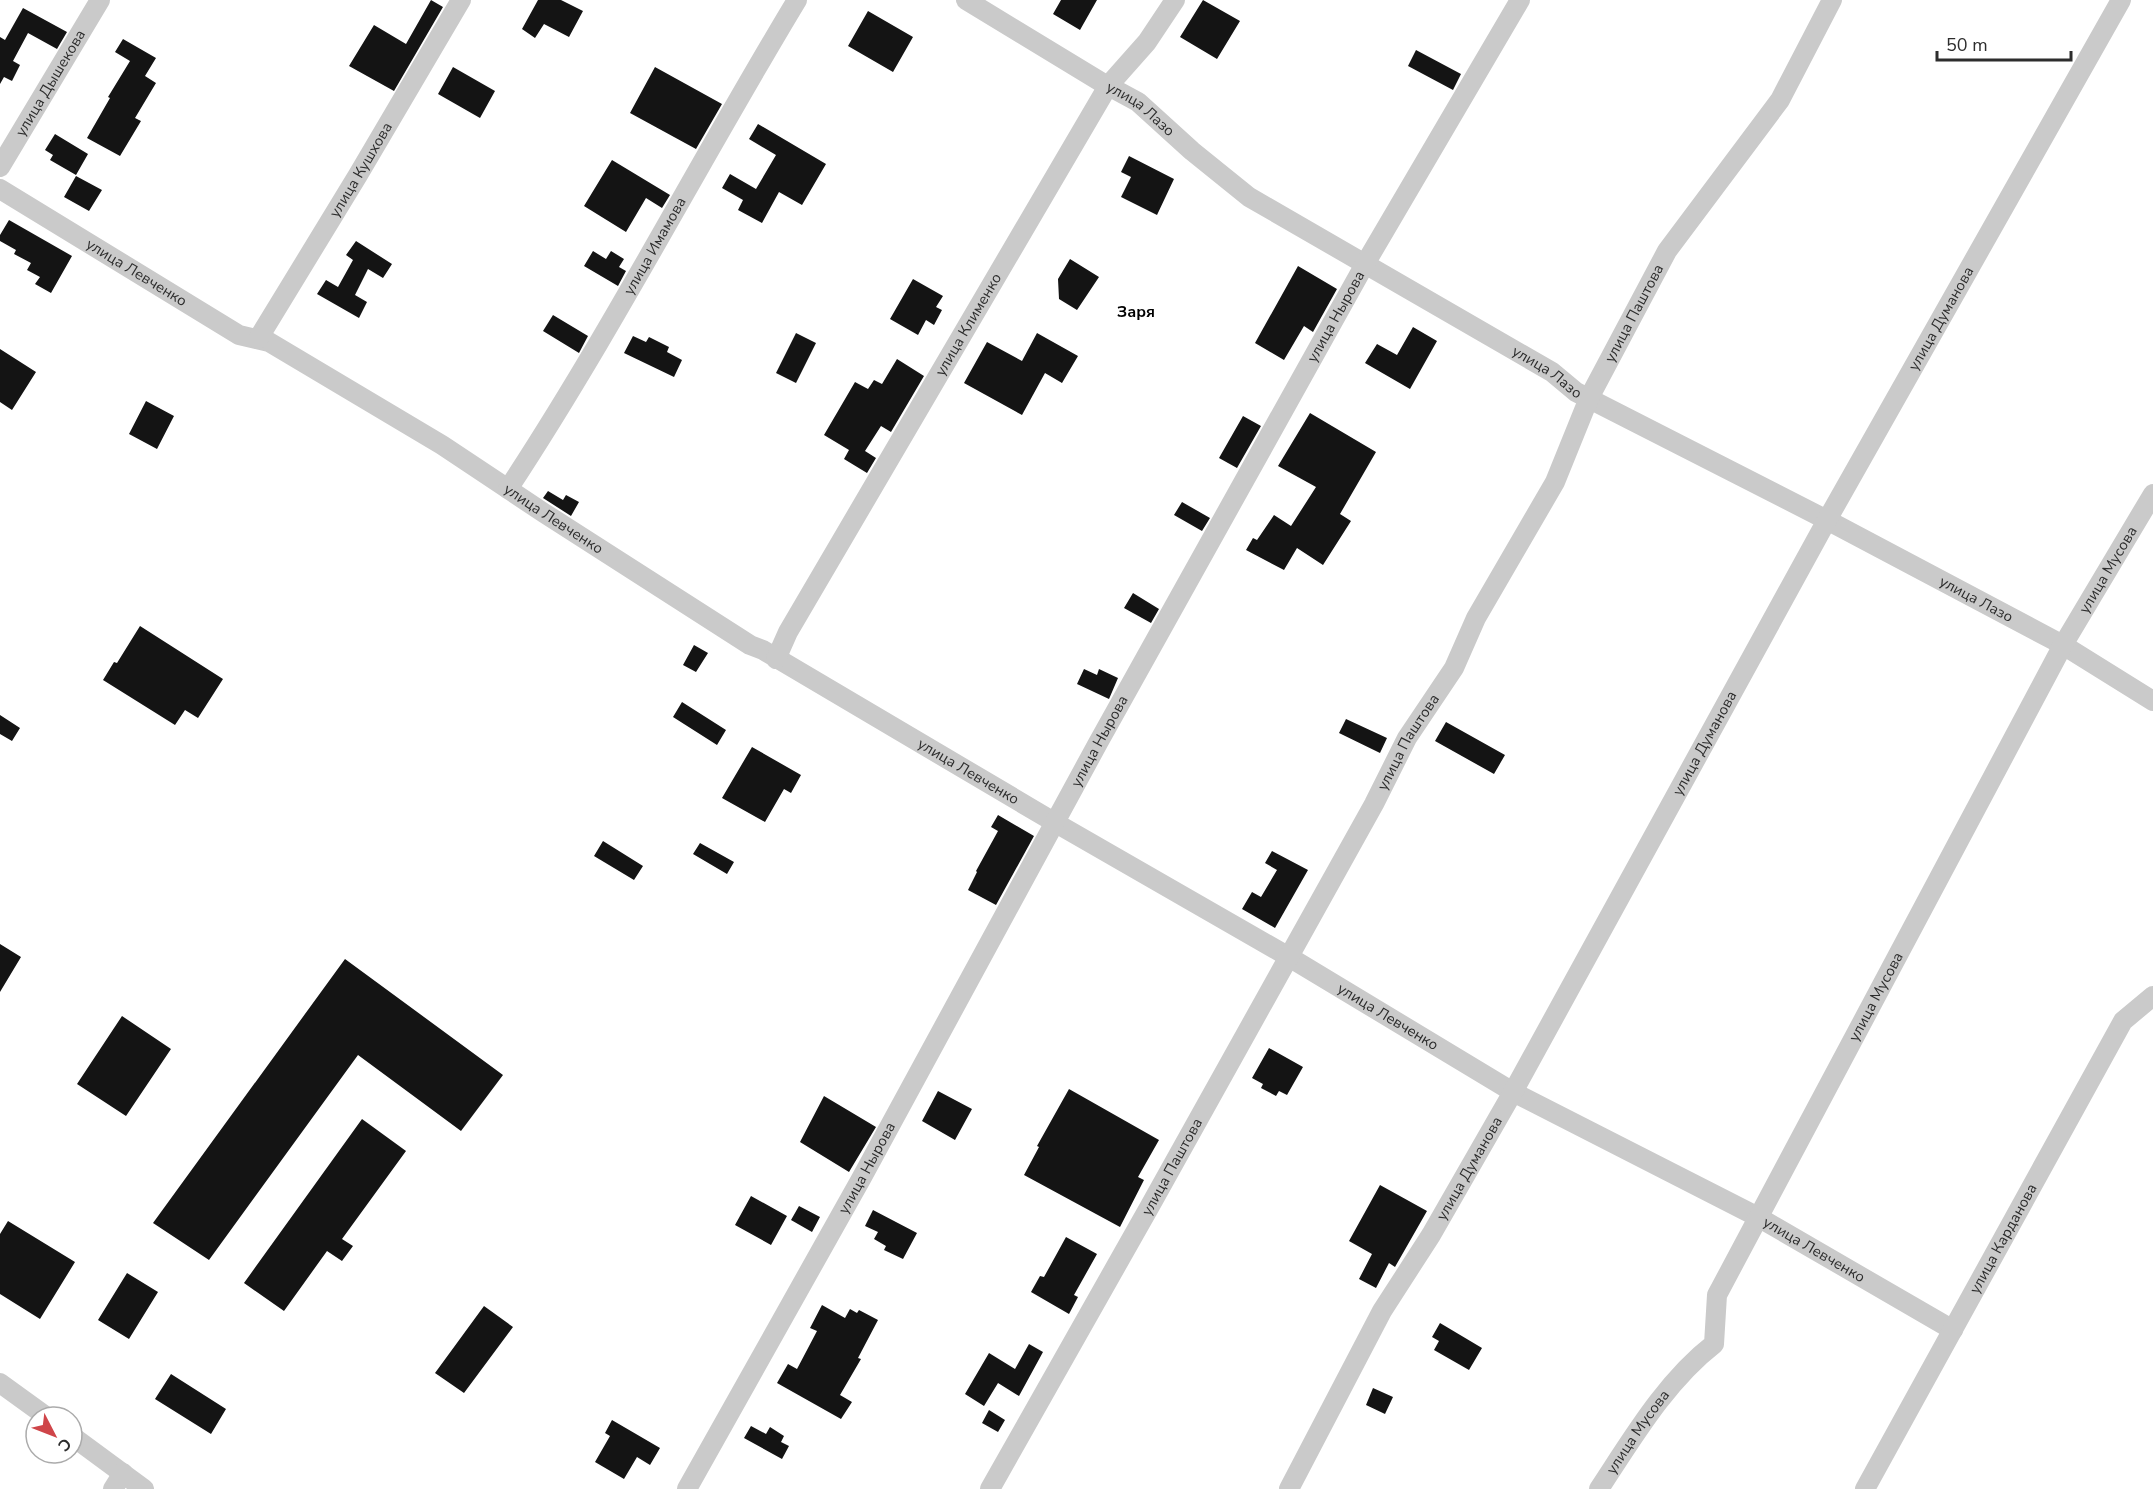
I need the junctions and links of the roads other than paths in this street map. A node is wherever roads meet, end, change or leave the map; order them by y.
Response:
1 (100, 0) edge
2 (461, 0) edge
3 (797, 0) edge
4 (966, 0) edge
5 (1175, 0) edge
6 (1520, 0) edge
7 (1832, 0) edge
8 (2121, 0) edge
9 (1108, 86) junction
10 (0, 167) edge
11 (0, 189) edge
12 (1365, 264) junction
13 (258, 339) junction
14 (1588, 399) junction
15 (508, 489) junction
16 (2153, 494) edge
17 (1827, 519) junction
18 (2063, 645) junction
19 (776, 659) junction
20 (2153, 701) edge
21 (1054, 822) junction
22 (1289, 957) junction
23 (2153, 996) edge
24 (1512, 1092) junction
25 (1758, 1217) junction
26 (1953, 1330) junction
27 (0, 1383) edge
28 (30, 1405) edge
29 (84, 1448) edge
30 (118, 1481) edge
31 (144, 1489) edge
32 (687, 1489) edge
33 (990, 1489) edge
34 (1289, 1489) edge
35 (1599, 1489) edge
36 (1865, 1489) edge

1 - 10 street, улица Дышекова
2 - 13 street, улица Кушхова
3 - 15 street, улица Имамова
4 - 9 street, улица Лазо
5 - 9 street, улица Клименко
6 - 12 street, улица Нырова
7 - 14 street, улица Паштова
8 - 17 street, улица Думанова
9 - 12 street, улица Лазо
9 - 19 street, улица Клименко
11 - 13 street, улица Левченко
12 - 14 street, улица Лазо
12 - 21 street, улица Нырова
13 - 15 street, улица Левченко
14 - 17 street, улица Лазо
14 - 22 street, улица Паштова
15 - 19 street, улица Левченко
16 - 18 street, улица Мусова
17 - 18 street, улица Лазо
17 - 24 street, улица Думанова
18 - 20 street, улица Лазо
18 - 25 street, улица Мусова
19 - 21 street, улица Левченко
21 - 22 street, улица Левченко
21 - 32 street, улица Нырова
22 - 24 street, улица Левченко
22 - 33 street, улица Паштова
23 - 26 street, улица Карданова
24 - 25 street, улица Левченко
24 - 34 street, улица Думанова
25 - 26 street, улица Левченко
25 - 35 street, улица Мусова
26 - 36 street, улица Карданова
27 - 28 street
29 - 30 street
30 - 31 street

